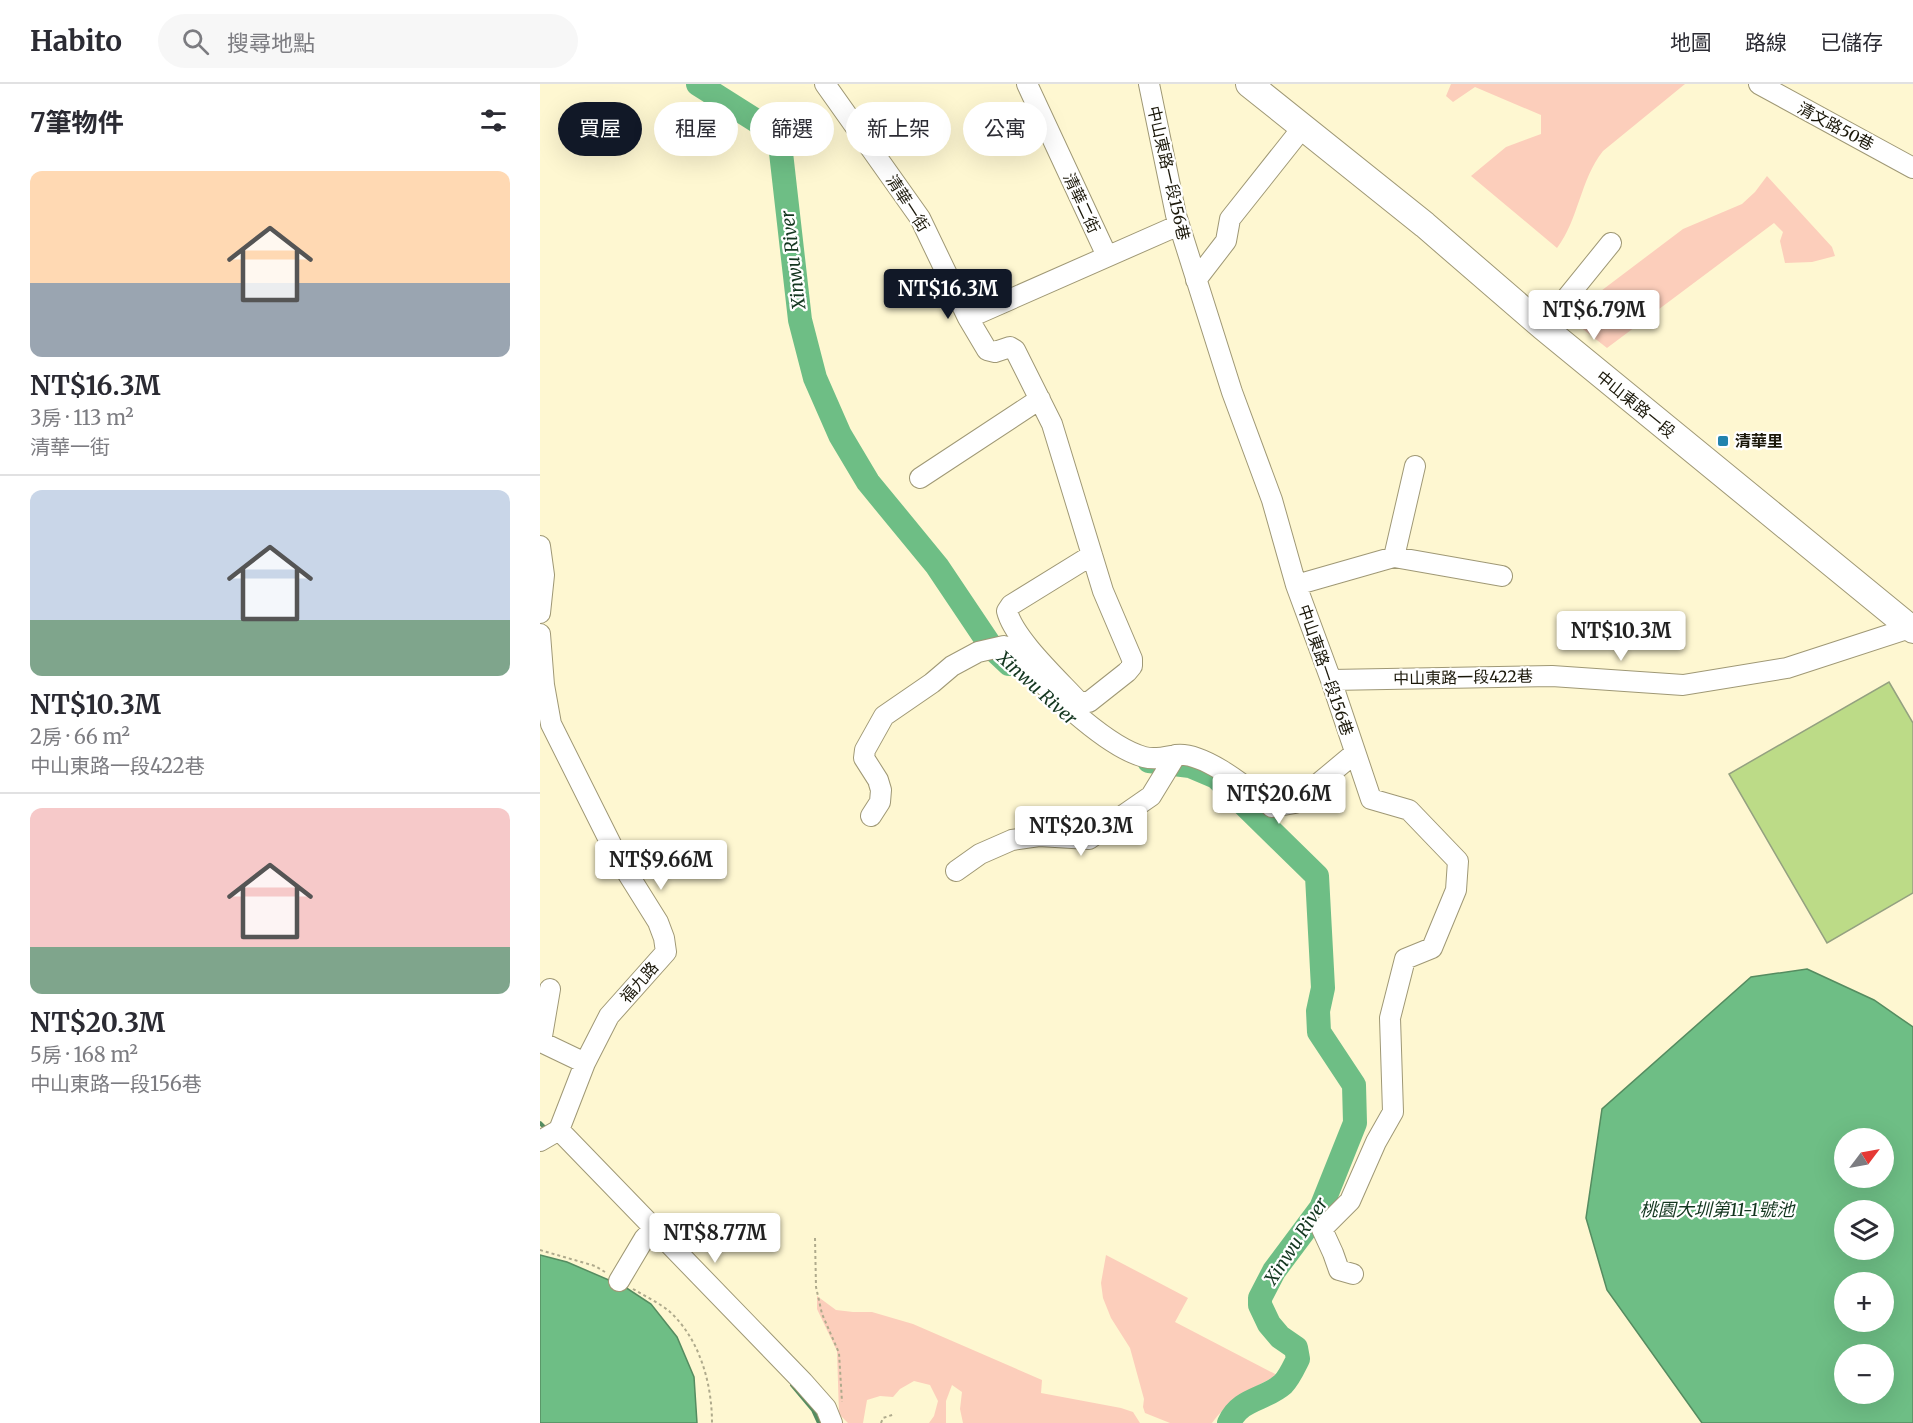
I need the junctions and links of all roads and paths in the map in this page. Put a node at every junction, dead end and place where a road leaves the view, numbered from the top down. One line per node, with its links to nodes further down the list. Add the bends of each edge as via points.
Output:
1 (825, 84): 12 (street, 清華一街, via 920,218)
2 (1027, 84): 10 (street, 清華二街)
3 (1149, 84): 8 (street, 中山東路一段156巷)
4 (1770, 87): 7 (street, 清文路50巷)
5 (1261, 88): 6 (main road, 中山東路一段)
6 (1303, 128): 11 (street, via 1230,219 1226,241); 13 (main road, 中山東路一段, via 1425,225)
7 (1913, 168)
8 (1179, 225): 10 (street); 11 (street, 中山東路一段156巷)
9 (1611, 243): 13 (street)
10 (1107, 256): 12 (street)
11 (1196, 280): 21 (street, 中山東路一段156巷, via 1272,500)
12 (968, 318): 14 (street, 清華一街, via 987,350 1015,350)
13 (1543, 327): 23 (main road, 中山東路一段)
14 (1040, 399): 16 (street); 18 (street, via 1052,424)
15 (1415, 466): 19 (street)
16 (920, 478)
17 (540, 546): 22 (street, via 544,575)
18 (1092, 555): 18 (street, via 1132,666 1084,703 1022,639 1007,611)
19 (1394, 557): 20 (street); 21 (street)
20 (1502, 576)
21 (1296, 585): 25 (street, 中山東路一段156巷)
22 (540, 613)
23 (1912, 629): 25 (street, 中山東路一段422巷, via 1787,668 1683,685 1552,676)
24 (540, 634): 31 (street, 福九路, via 551,724 618,858 658,922 666,952 609,1016)
25 (1331, 680): 26 (street, 中山東路一段156巷)
26 (1355, 753): 27 (street, via 1295,803 1272,807 1223,771 1185,753); 36 (street, 中山東路一段156巷, via 1371,800 1409,810 1458,861 1456,890 1432,948 1405,959 1390,1018 1393,1112 1350,1201 1322,1229 1339,1270)
27 (1169, 766): 28 (street, via 1159,758 1146,758 1110,740 1067,706 1004,646 978,652 952,666 884,716 865,750 864,758 881,790); 29 (street, via 1151,796 1089,839 1039,836 1012,840 980,854)
28 (870, 816)
29 (956, 871)
30 (550, 989): 31 (street, via 541,1042)
31 (585, 1063): 32 (street, 福九路)
32 (545, 1137): 33 (street)
33 (654, 1228): 37 (street); 39 (street)
34 (815, 1238): 39 (path, via 816,1287 822,1314 839,1353)
35 (540, 1251): 37 (path, via 595,1266)
36 (1353, 1274)
37 (619, 1281): 40 (path, via 669,1311 691,1338 706,1373)
38 (895, 1414): 41 (path)
39 (837, 1417)
40 (712, 1423)
41 (881, 1423)

